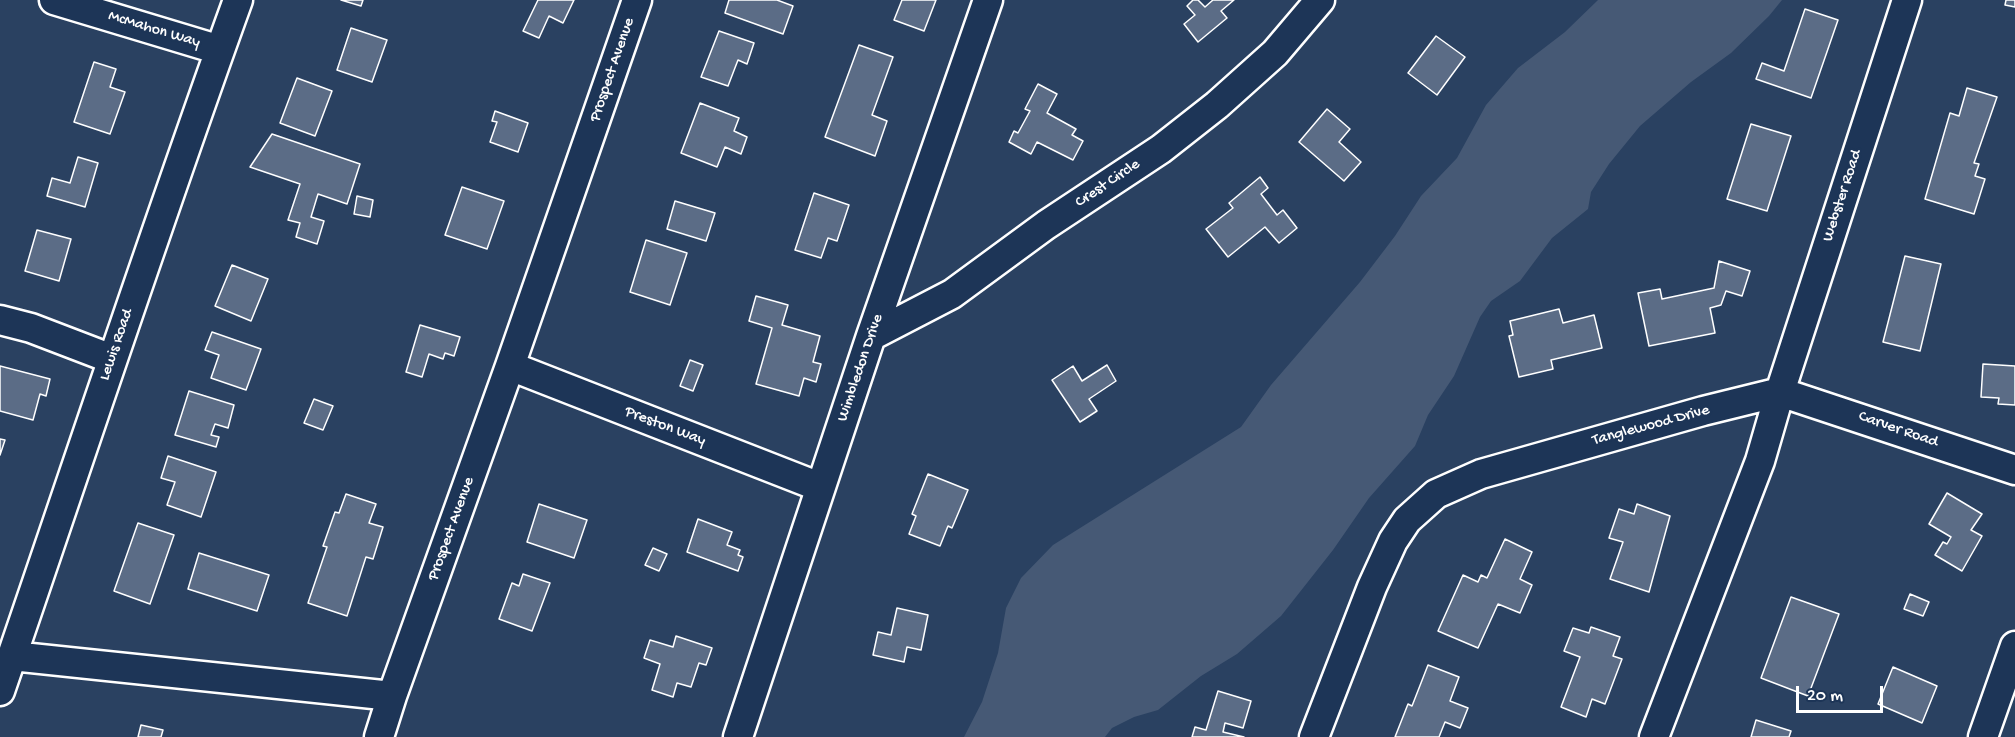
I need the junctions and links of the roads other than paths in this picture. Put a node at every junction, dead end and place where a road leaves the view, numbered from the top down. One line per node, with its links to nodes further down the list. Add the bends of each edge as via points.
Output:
1 (54, 0): 7 (street, McMahon Way)
2 (238, 0): 7 (street, Lewis Road)
3 (637, 0): 11 (street, Prospect Avenue)
4 (988, 0): 9 (street, Wimbledon Drive)
5 (1320, 0): 9 (street, Crest Circle, via 1275,53 1161,149 1046,225 952,294)
6 (1907, 0): 12 (street, Webster Road)
7 (220, 50): 10 (street, Lewis Road)
8 (0, 320): 10 (street)
9 (871, 336): 14 (street, Wimbledon Drive)
10 (112, 359): 16 (street, Lewis Road)
11 (510, 366): 14 (street, Preston Way); 18 (street, Prospect Avenue)
12 (1780, 392): 13 (street, Carver Road); 21 (street, Tanglewood Drive, via 1481,474 1436,494 1407,520 1393,541); 22 (street, via 1760,460)
13 (2015, 470)
14 (820, 488): 20 (street, Wimbledon Drive)
15 (2015, 646): 23 (street)
16 (12, 656): 17 (street, Lewis Road); 18 (street)
17 (0, 691)
18 (392, 696): 19 (street, Prospect Avenue)
19 (379, 737)
20 (738, 737)
21 (1314, 737)
22 (1654, 737)
23 (1983, 737)

